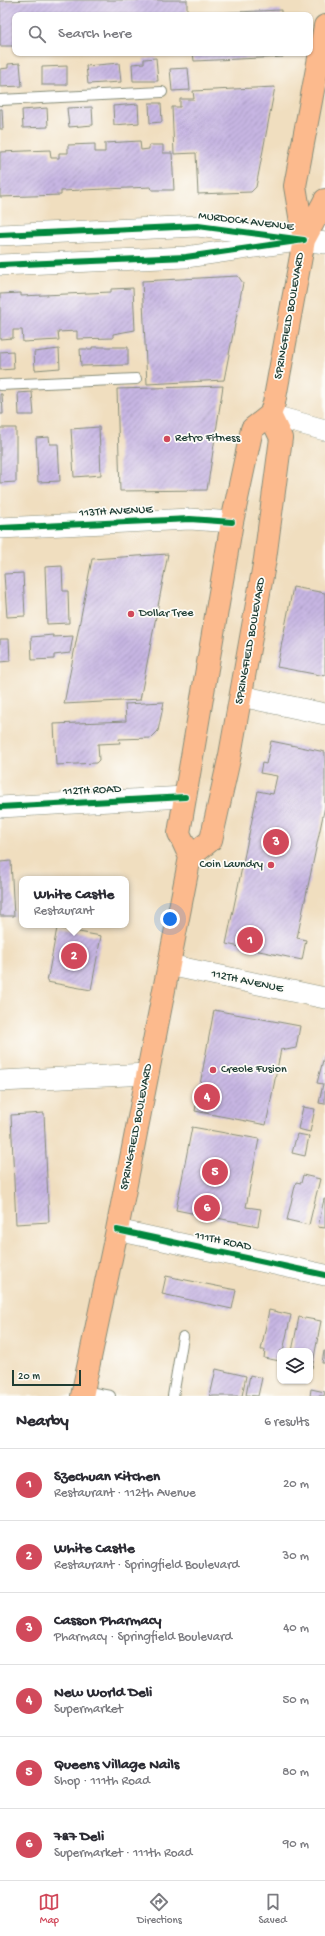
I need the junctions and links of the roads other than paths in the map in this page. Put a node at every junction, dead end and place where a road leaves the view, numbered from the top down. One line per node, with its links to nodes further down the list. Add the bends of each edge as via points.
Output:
1 (325, 26): 6 (main road, SPRINGFIELD BOULEVARD, via 295,186)
2 (162, 92): 3 (lane)
3 (0, 100)
4 (325, 200): 6 (main road, SPRINGFIELD BOULEVARD)
5 (0, 235): 6 (street, MURDOCK AVENUE, via 198,226)
6 (315, 242): 7 (street, MURDOCK AVENUE, via 186,257); 10 (main road, SPRINGFIELD BOULEVARD)
7 (0, 265)
8 (136, 379): 9 (lane)
9 (0, 385)
10 (270, 415): 11 (street); 12 (main road, via 252,429); 14 (main road, SPRINGFIELD BOULEVARD, via 281,438 265,559)
11 (325, 430)
12 (232, 522): 13 (street, 113TH AVENUE, via 190,519); 16 (main road)
13 (0, 528)
14 (241, 696): 15 (street); 18 (main road, SPRINGFIELD BOULEVARD, via 211,840)
15 (325, 714)
16 (185, 797): 17 (street, 112TH ROAD); 18 (main road, via 179,832)
17 (0, 807)
18 (190, 857): 19 (main road, SPRINGFIELD BOULEVARD)
19 (168, 965): 20 (street, 112TH AVENUE); 21 (main road, SPRINGFIELD BOULEVARD)
20 (325, 998)
21 (148, 1074): 22 (street); 23 (main road, SPRINGFIELD BOULEVARD)
22 (0, 1081)
23 (117, 1230): 24 (street, 111TH ROAD); 26 (main road, SPRINGFIELD BOULEVARD)
24 (325, 1275)
25 (183, 1337): 28 (lane)
26 (83, 1394): 27 (lane)
27 (110, 1396)
28 (173, 1396)

